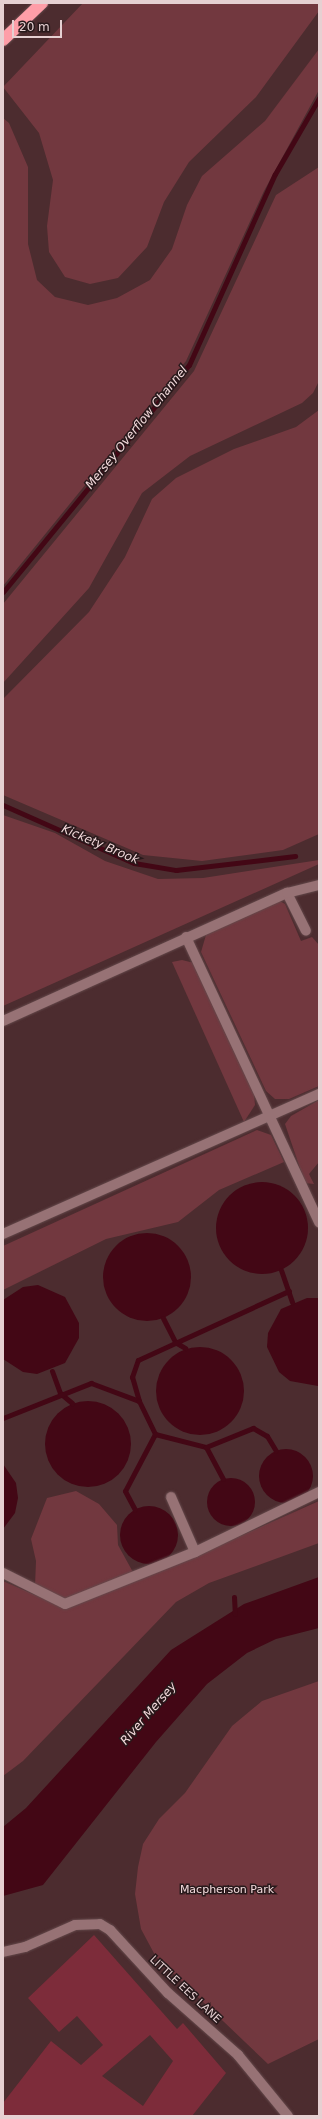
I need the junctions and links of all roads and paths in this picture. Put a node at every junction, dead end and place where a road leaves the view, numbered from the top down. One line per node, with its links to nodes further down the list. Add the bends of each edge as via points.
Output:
1 (42, 3): 2 (highway)
2 (3, 40)
3 (319, 885): 4 (street)
4 (287, 893): 5 (street); 6 (street)
5 (306, 931)
6 (186, 937): 7 (street); 9 (street)
7 (3, 1021)
8 (319, 1094): 9 (street)
9 (270, 1115): 10 (street); 11 (street)
10 (319, 1222)
11 (3, 1234)
12 (319, 1492): 14 (street)
13 (171, 1497): 14 (street)
14 (195, 1552): 15 (street, via 65,1604)
15 (3, 1573)
16 (3, 1952): 17 (street, LITTLE EES LANE, via 25,1947 74,1925 100,1924 110,1930 168,1993 238,2055)
17 (288, 2116)

